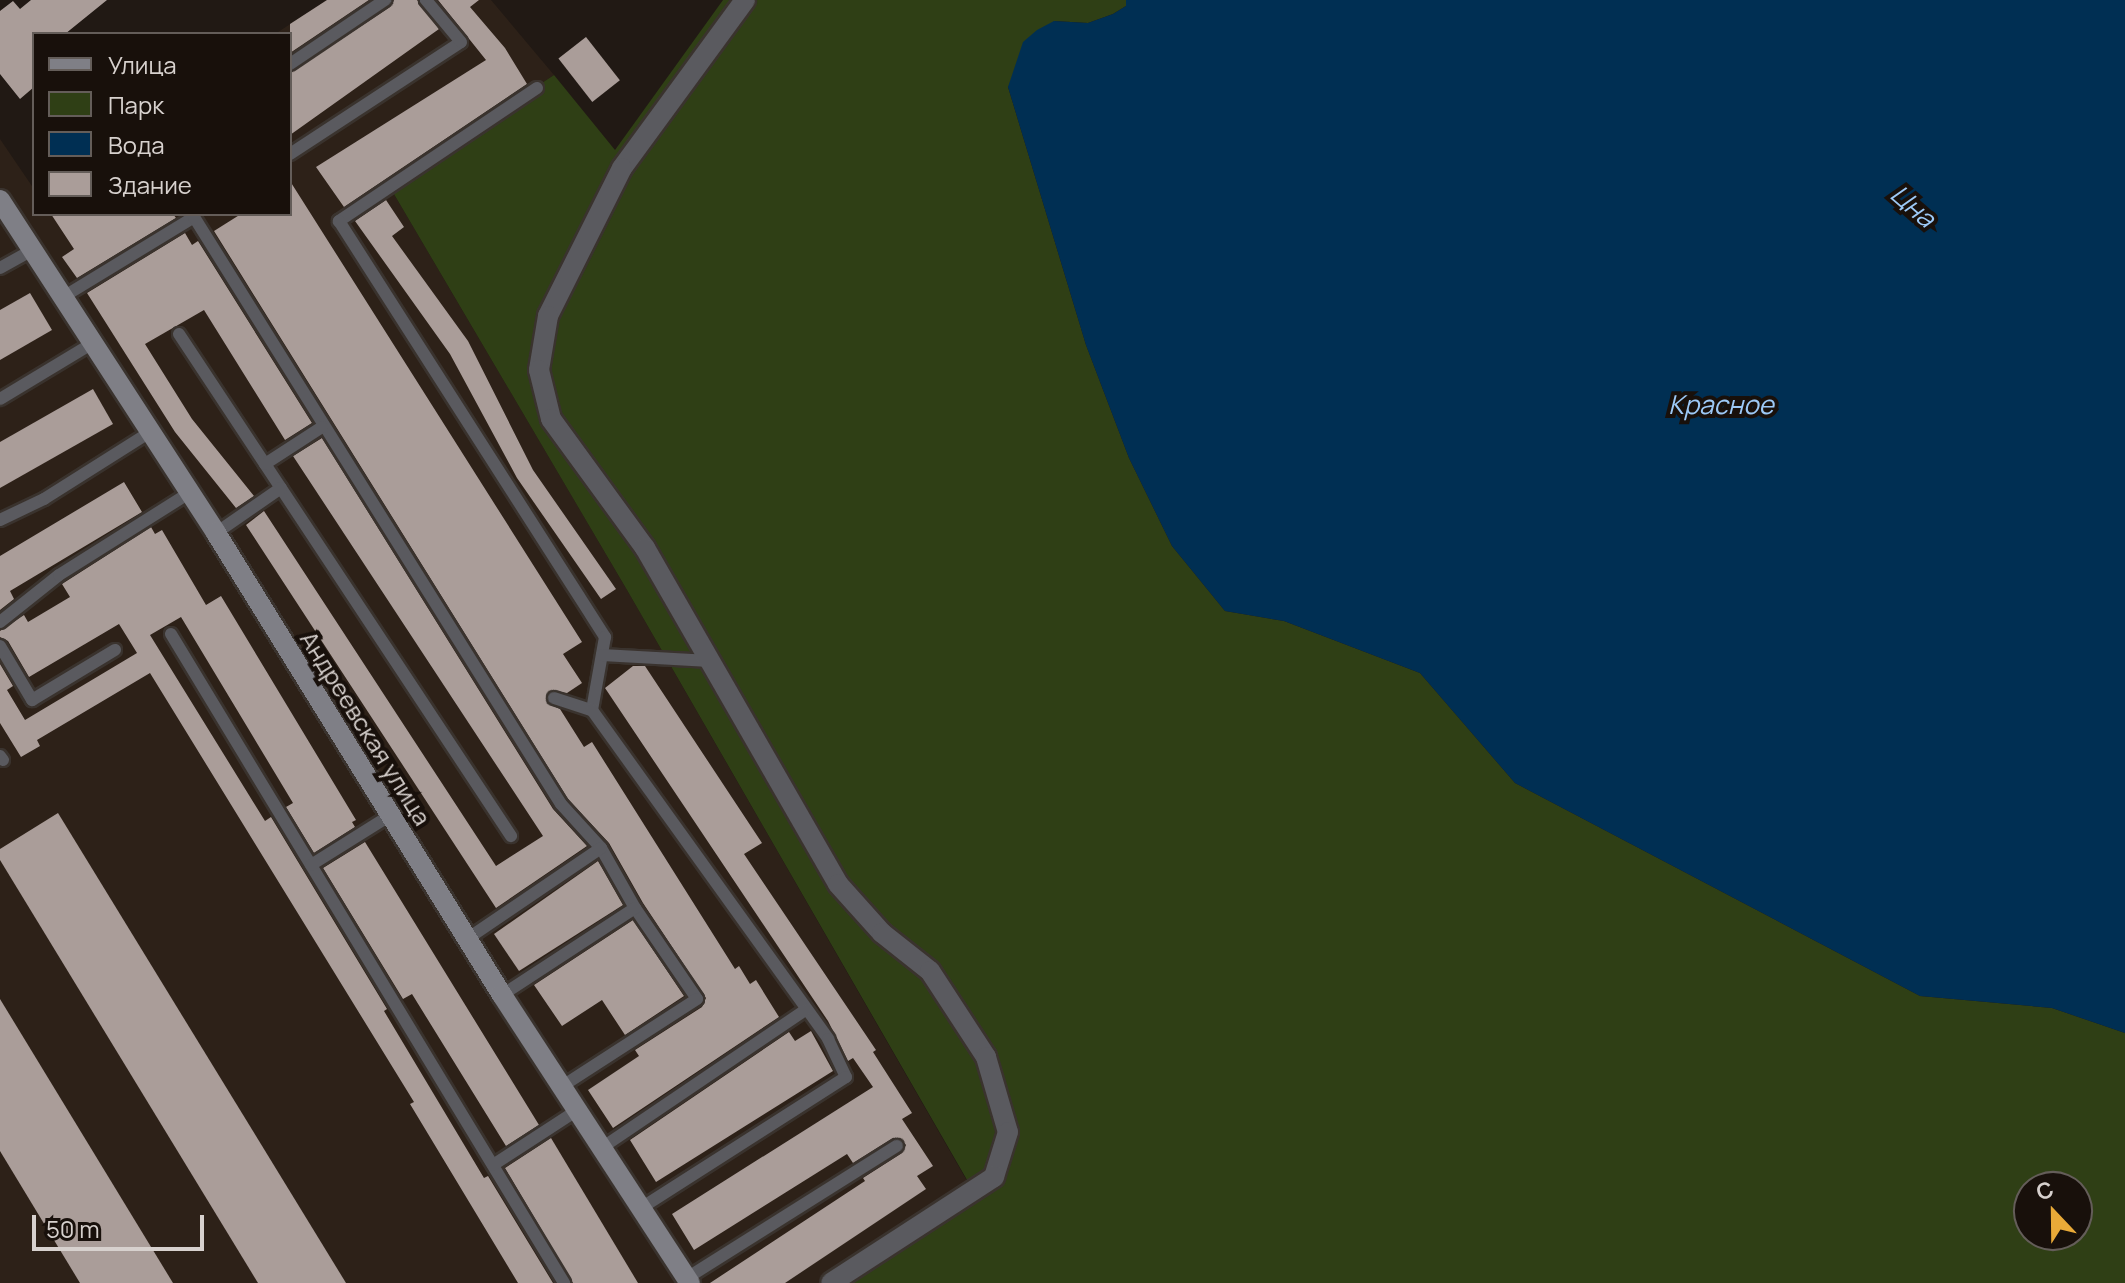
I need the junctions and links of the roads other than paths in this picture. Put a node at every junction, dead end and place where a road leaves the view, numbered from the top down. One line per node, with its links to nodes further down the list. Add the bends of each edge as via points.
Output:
1 (385, 0): 4 (lane)
2 (426, 0): 6 (lane, via 461,42)
3 (745, 0): 27 (street, via 622,168 548,316 539,370 551,419 645,548)
4 (292, 63)
5 (537, 88): 26 (lane, via 339,221 605,637)
6 (292, 153)
7 (0, 200): 9 (street, Андреевская улица)
8 (196, 216): 11 (lane); 15 (lane)
9 (32, 250): 10 (lane); 11 (street, Андреевская улица)
10 (0, 268)
11 (63, 297): 13 (street, Андреевская улица)
12 (179, 334): 17 (lane)
13 (93, 343): 14 (lane); 16 (street, Андреевская улица)
14 (0, 399)
15 (322, 427): 17 (lane); 32 (lane, via 561,804)
16 (150, 432): 19 (street, Андреевская улица); 20 (lane, via 44,499)
17 (265, 464): 18 (lane)
18 (281, 488): 21 (lane); 31 (lane)
19 (189, 493): 21 (street, Андреевская улица); 22 (lane, via 59,575)
20 (0, 520)
21 (216, 533): 30 (street, Андреевская улица)
22 (0, 622)
23 (171, 634): 33 (lane)
24 (0, 646): 25 (lane, via 32,700)
25 (115, 650)
26 (602, 655): 27 (lane); 29 (lane)
27 (710, 661): 46 (street, via 838,884 882,933 930,971 986,1057 1008,1132 994,1177)
28 (554, 698): 29 (lane)
29 (592, 710): 37 (lane)
30 (389, 816): 33 (lane); 35 (street, Андреевская улица)
31 (511, 836)
32 (601, 848): 34 (lane); 35 (lane)
33 (311, 865): 42 (lane)
34 (635, 908): 36 (lane); 38 (lane, via 697,999)
35 (467, 939): 36 (street, Андреевская улица)
36 (502, 995): 38 (street, Андреевская улица)
37 (805, 1010): 41 (lane); 43 (lane, via 828,1039 846,1077)
38 (561, 1087): 39 (street, Андреевская улица)
39 (576, 1111): 41 (street, Андреевская улица); 42 (lane)
40 (897, 1146): 44 (lane)
41 (600, 1149): 43 (street, Андреевская улица)
42 (493, 1165): 45 (lane)
43 (641, 1208): 44 (street, Андреевская улица)
44 (688, 1281)
45 (564, 1283)
46 (831, 1283)

